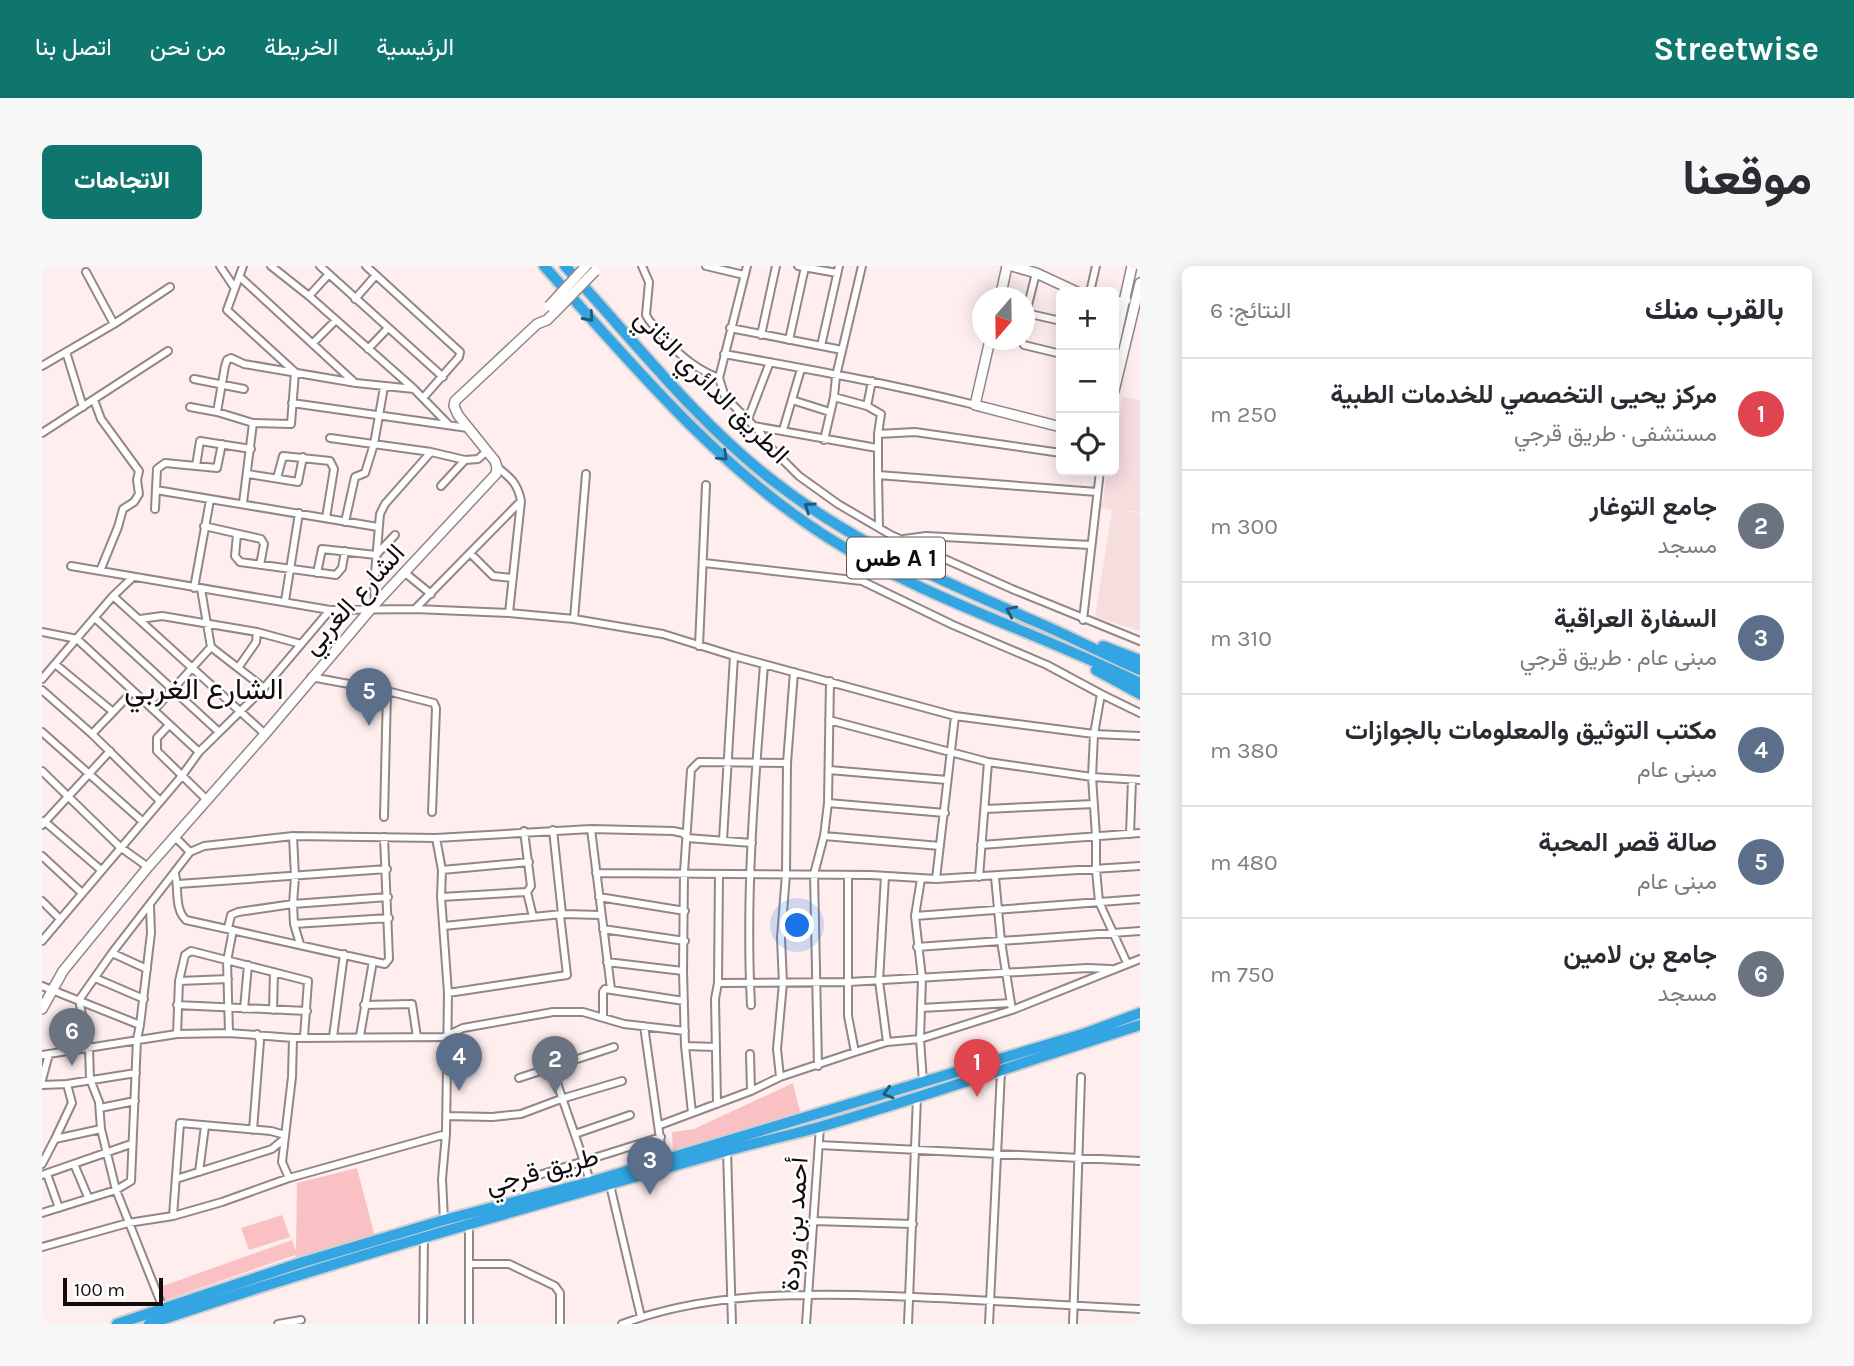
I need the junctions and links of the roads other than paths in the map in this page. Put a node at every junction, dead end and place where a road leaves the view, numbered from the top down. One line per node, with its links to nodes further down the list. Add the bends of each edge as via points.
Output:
1 (220, 266): 27 (street)
2 (243, 266): 24 (street)
3 (271, 266): 32 (street)
4 (320, 266): 21 (street)
5 (366, 266): 22 (street)
6 (544, 266): 157 (highway, الطريق الدائري الثاني / طس A 1, one-way to 157, via 674,409 764,493 886,570)
7 (565, 266): 152 (highway, الطريق الدائري الثاني / طس A 1, one-way to 7, via 883,552 775,483 710,424)
8 (642, 266): 62 (street, via 649,282 649,320 674,349)
9 (706, 266): 23 (street)
10 (747, 266): 23 (street)
11 (776, 266): 43 (street)
12 (862, 266): 49 (street)
13 (1009, 266): 20 (street); 28 (street)
14 (1096, 266): 31 (street)
15 (1132, 266): 34 (street)
16 (802, 267): 18 (street); 44 (street)
17 (593, 268): 87 (street, bridge, via 552,309 547,320 537,324 455,401 455,410)
18 (838, 270): 46 (street)
19 (86, 272): 40 (street)
20 (1036, 273): 29 (street); 30 (street)
21 (329, 274): 32 (street); 33 (street)
22 (376, 275): 33 (street); 61 (street, via 460,352)
23 (744, 275): 42 (street)
24 (240, 276): 27 (street); 45 (street)
25 (1140, 283): 58 (street)
26 (170, 287): 40 (street)
27 (234, 287): 59 (street, via 227,310)
28 (1003, 287)
29 (1032, 287)
30 (1066, 287)
31 (1091, 287)
32 (309, 296): 38 (street)
33 (355, 299): 41 (street)
34 (1126, 300): 35 (street); 39 (street)
35 (1119, 302)
36 (1035, 315): 37 (street)
37 (1056, 320)
38 (335, 321): 45 (street); 48 (street)
39 (1119, 321)
40 (114, 324): 52 (street)
41 (388, 328): 48 (street); 61 (street)
42 (730, 328): 43 (street); 54 (street)
43 (761, 335): 44 (street)
44 (789, 341): 46 (street)
45 (313, 343): 65 (street)
46 (821, 346): 49 (street)
47 (1035, 348): 53 (street)
48 (368, 349): 69 (street)
49 (842, 350): 60 (street)
50 (988, 350): 75 (street)
51 (167, 351): 72 (street)
52 (66, 352): 56 (street); 78 (street)
53 (1056, 353)
54 (724, 355): 55 (street); 62 (street)
55 (770, 362): 57 (street); 82 (street)
56 (42, 366)
57 (801, 369): 60 (street); 73 (street)
58 (1119, 370)
59 (295, 372): 65 (street); 66 (street, via 229,358); 74 (street)
60 (836, 376): 64 (street); 70 (street)
61 (443, 377): 71 (street)
62 (719, 378): 82 (street, via 725,397)
63 (194, 379): 66 (street)
64 (872, 380): 75 (street); 77 (street)
65 (356, 383): 67 (street)
66 (221, 385): 68 (street); 79 (street)
67 (384, 387): 69 (street); 81 (street)
68 (244, 389)
69 (414, 390): 71 (street)
70 (834, 397): 77 (street); 80 (street)
71 (423, 398): 85 (street)
72 (94, 400): 78 (street); 134 (street, via 101,419 139,471 139,494 122,509)
73 (792, 400): 80 (street); 88 (street)
74 (292, 403): 81 (street); 83 (street, via 291,424)
75 (975, 405): 84 (street)
76 (190, 407): 79 (street)
77 (867, 407): 90 (street, via 881,414)
78 (83, 408): 89 (street)
79 (217, 412): 83 (street)
80 (830, 412): 92 (street)
81 (378, 415): 85 (street); 94 (street)
82 (748, 419): 86 (street)
83 (253, 423): 96 (street)
84 (1056, 423)
85 (449, 425): 87 (street)
86 (754, 426): 88 (street); 122 (street, via 799,476)
87 (468, 428): 97 (street)
88 (783, 430): 92 (street)
89 (42, 433)
90 (878, 434): 95 (street); 99 (street, via 915,432)
91 (330, 438): 94 (street)
92 (824, 440): 95 (street)
93 (222, 444): 96 (street); 102 (street, via 218,467); 102 (street, via 200,442)
94 (374, 444): 98 (street); 119 (street, via 365,473 355,477)
95 (877, 448): 106 (street)
96 (251, 449): 104 (street)
97 (486, 451): 101 (street, via 478,459); 103 (street)
98 (431, 452): 101 (street); 121 (street, via 386,504)
99 (1056, 452)
100 (303, 457): 108 (street, via 282,456); 108 (street, via 299,482); 118 (street, via 333,466)
101 (465, 460): 110 (street)
102 (196, 467): 111 (street, via 162,464 157,469)
103 (497, 467): 114 (street, via 518,486); 135 (street, الشارع الغربي, via 492,478)
104 (248, 474): 108 (street); 115 (street)
105 (586, 474): 149 (street)
106 (878, 475): 112 (street); 122 (street)
107 (1099, 476): 112 (street)
108 (277, 478)
109 (706, 485): 130 (street)
110 (441, 486)
111 (156, 490): 113 (street); 116 (street)
112 (1097, 492): 126 (street)
113 (209, 500): 115 (street); 120 (street)
114 (521, 501): 128 (street); 138 (street)
115 (243, 503): 117 (street)
116 (155, 509)
117 (299, 513): 118 (street); 133 (street)
118 (326, 518): 119 (street)
119 (345, 522): 121 (street)
120 (204, 526): 123 (street); 139 (street)
121 (378, 527): 129 (street)
122 (878, 527): 125 (street)
123 (237, 534): 131 (street, via 236,561); 131 (street, via 264,541)
124 (396, 535): 129 (street)
125 (901, 539): 126 (street, via 926,536); 150 (street)
126 (1090, 545): 150 (street)
127 (345, 551): 129 (street); 136 (street, via 338,575); 136 (street, via 322,549)
128 (470, 553): 138 (street, via 493,576); 140 (street)
129 (376, 555): 143 (street)
130 (704, 563): 159 (street); 178 (street, via 862,582)
131 (260, 565): 133 (street)
132 (71, 566): 134 (street)
133 (290, 569): 136 (street); 142 (street)
134 (100, 571): 137 (street)
135 (404, 572): 140 (street); 143 (street, الشارع الغربي)
136 (317, 573)
137 (133, 577): 139 (street); 141 (street)
138 (512, 578): 146 (street)
139 (197, 589): 142 (street); 151 (street)
140 (431, 594): 144 (street)
141 (113, 596): 147 (street); 148 (street)
142 (285, 601): 145 (street)
143 (373, 607): 144 (street); 145 (street); 169 (street, الشارع الغربي)
144 (415, 609): 146 (street)
145 (330, 610): 158 (street)
146 (509, 612): 149 (street)
147 (95, 618): 155 (street); 174 (street)
148 (140, 619): 151 (street, via 162,616); 165 (street)
149 (574, 619): 159 (street, via 663,634)
150 (1083, 620): 156 (street)
151 (206, 624): 154 (street); 160 (street)
152 (1049, 628): 162 (highway); 167 (highway, الطريق الدائري الثاني / طس A 1)
153 (42, 632): 155 (street)
154 (257, 632): 158 (street); 166 (street, via 256,642)
155 (76, 639): 163 (street); 176 (street)
156 (1140, 641)
157 (1044, 642): 172 (highway, طس A 1); 179 (highway)
158 (301, 644): 173 (street)
159 (699, 646): 161 (street)
160 (211, 647): 165 (street); 166 (street)
161 (734, 656): 164 (street); 196 (street)
162 (1140, 660)
163 (55, 664): 170 (street); 181 (street)
164 (764, 665): 168 (street); 198 (street)
165 (192, 668): 174 (street); 182 (street)
166 (238, 668): 173 (street)
167 (1140, 670)
168 (794, 672): 171 (street); 199 (street)
169 (312, 677): 177 (street); 190 (street, الشارع الغربي)
170 (42, 679)
171 (830, 681): 184 (street); 185 (street)
172 (1140, 682)
173 (264, 688): 182 (street)
174 (173, 689): 180 (street); 188 (street)
175 (42, 690): 189 (street)
176 (133, 691): 180 (street); 181 (street)
177 (387, 691): 214 (street, via 427,699 435,705); 216 (street)
178 (1101, 694): 183 (street); 191 (street)
179 (1140, 694)
180 (154, 710): 186 (street)
181 (112, 711): 189 (street)
182 (240, 711): 188 (street); 190 (street)
183 (1140, 713)
184 (955, 716): 191 (street); 195 (street)
185 (828, 720): 195 (street); 200 (street)
186 (169, 725): 194 (street); 203 (street, via 155,747)
187 (42, 732): 202 (street)
188 (219, 732): 194 (street)
189 (92, 734): 193 (street)
190 (265, 734): 209 (street, الشارع الغربي)
191 (1094, 734): 192 (street); 204 (street)
192 (1140, 736)
193 (110, 751): 202 (street); 210 (street)
194 (199, 752): 203 (street)
195 (950, 753): 197 (street); 205 (street)
196 (726, 762): 198 (street); 230 (street, via 699,762 691,770); 231 (street)
197 (988, 762): 204 (street); 213 (street)
198 (756, 764): 199 (street); 232 (street)
199 (787, 764): 250 (street)
200 (829, 769): 205 (street); 211 (street)
201 (42, 771): 208 (street)
202 (90, 775): 208 (street); 217 (street)
203 (181, 777): 209 (street); 210 (street)
204 (1092, 778): 206 (street); 212 (street)
205 (947, 780): 215 (street)
206 (1132, 780): 207 (street); 223 (street)
207 (1140, 780)
208 (68, 795): 218 (street); 235 (street)
209 (206, 799): 227 (street, الشارع الغربي)
210 (160, 801): 217 (street)
211 (828, 803): 215 (street); 225 (street)
212 (1094, 804): 213 (street); 226 (street)
213 (985, 808): 233 (street)
214 (432, 812)
215 (944, 813): 234 (street)
216 (384, 817)
217 (142, 821): 235 (street)
218 (43, 822): 242 (street)
219 (591, 829): 220 (street); 230 (street, via 673,831); 245 (street)
220 (554, 830): 221 (street); 272 (street)
221 (524, 831): 229 (street); 238 (street)
222 (1140, 833): 223 (street)
223 (1130, 834): 226 (street)
224 (293, 836): 228 (street); 236 (street, via 204,846); 254 (street)
225 (824, 836): 234 (street); 251 (street)
226 (1097, 836): 233 (street); 244 (street)
227 (174, 837): 236 (street); 240 (street, الشارع الغربي)
228 (384, 837): 229 (street); 241 (street)
229 (436, 838): 243 (street)
230 (687, 838): 231 (street); 246 (street)
231 (723, 840): 232 (street)
232 (752, 843): 249 (street)
233 (981, 845): 255 (street)
234 (940, 846): 258 (street)
235 (120, 847): 240 (street); 242 (street)
236 (190, 852): 247 (street)
237 (42, 856): 261 (street)
238 (529, 862): 243 (street); 260 (street, via 531,886)
239 (1140, 866): 244 (street)
240 (148, 867): 312 (street, الشارع الغربي)
241 (387, 869): 254 (street); 264 (street)
242 (101, 870): 261 (street)
243 (442, 870): 262 (street)
244 (1096, 870): 256 (street); 267 (street)
245 (596, 873): 246 (street); 263 (street)
246 (684, 873): 248 (street); 270 (street)
247 (174, 874): 259 (street); 268 (street)
248 (719, 874): 249 (street); 308 (street)
249 (752, 874): 250 (street); 309 (street)
250 (786, 874): 251 (street); 310 (street)
251 (814, 874): 252 (street); 311 (street)
252 (848, 875): 253 (street); 307 (street)
253 (885, 876): 257 (street); 306 (street)
254 (295, 877): 259 (street); 269 (street)
255 (979, 877): 256 (street); 258 (street)
256 (995, 877): 271 (street)
257 (921, 879): 258 (street); 274 (street)
258 (936, 879)
259 (178, 884): 280 (street, via 183,918)
260 (527, 892): 262 (street); 275 (street)
261 (82, 893): 277 (street)
262 (441, 897): 279 (street)
263 (599, 897): 270 (street); 273 (street)
264 (388, 898): 269 (street); 276 (street)
265 (1140, 899): 267 (street)
266 (42, 901): 277 (street)
267 (1099, 902): 271 (street); 283 (street)
268 (149, 903): 289 (street); 297 (street)
269 (293, 904): 278 (street); 280 (street, via 234,914)
270 (685, 911): 285 (street)
271 (999, 911): 274 (street); 286 (street)
272 (561, 915): 273 (street); 275 (street); 314 (street, via 567,975)
273 (601, 915): 281 (street)
274 (915, 916): 288 (street)
275 (533, 917): 279 (street)
276 (389, 918): 278 (street); 293 (street, via 389,959 384,964)
277 (60, 919): 284 (street)
278 (294, 924): 287 (street)
279 (444, 926): 314 (street)
280 (230, 929): 287 (street); 292 (street)
281 (603, 929): 285 (street); 294 (street)
282 (1140, 931): 283 (street)
283 (1112, 933): 286 (street); 295 (street)
284 (42, 940)
285 (685, 941): 299 (street)
286 (1001, 941): 288 (street); 301 (street)
287 (300, 944): 290 (street)
288 (917, 947): 303 (street)
289 (112, 953): 297 (street); 302 (street)
290 (344, 954): 293 (street); 340 (street)
291 (1140, 958): 295 (street)
292 (227, 961): 296 (street); 304 (street); 305 (street, via 189,951)
293 (373, 961): 319 (street)
294 (607, 962): 299 (street); 313 (street)
295 (1127, 964): 298 (street)
296 (248, 965): 300 (street); 325 (street)
297 (147, 969): 315 (street)
298 (1116, 970): 301 (street); 322 (street)
299 (684, 971): 317 (street)
300 (274, 972): 326 (street); 327 (street, via 308,981)
301 (1005, 973): 303 (street); 322 (street)
302 (95, 978): 315 (street); 316 (street)
303 (922, 978): 306 (street); 323 (street)
304 (228, 979): 305 (street); 321 (street)
305 (179, 981): 318 (street)
306 (879, 981): 307 (street); 345 (street)
307 (849, 982): 311 (street); 350 (street)
308 (718, 983): 309 (street); 348 (street)
309 (750, 983): 310 (street); 320 (street)
310 (783, 983): 311 (street); 357 (street, via 777,1049)
311 (816, 984): 354 (street)
312 (47, 987): 316 (street); 324 (street, الشارع الغربي)
313 (611, 989): 317 (street); 329 (street, via 603,991)
314 (448, 993): 337 (street)
315 (144, 999): 330 (street)
316 (79, 1000): 330 (street); 349 (street)
317 (684, 1000): 333 (street)
318 (177, 1005): 321 (street); 335 (street)
319 (364, 1005): 338 (street); 341 (street, via 412,1004)
320 (751, 1005)
321 (228, 1006): 325 (street); 334 (street)
322 (1011, 1006): 323 (street); 344 (street)
323 (921, 1008): 344 (street)
324 (42, 1009)
325 (244, 1009): 326 (street)
326 (273, 1010): 327 (street)
327 (307, 1011): 339 (street)
328 (1140, 1013): 363 (highway, طريق قرجي)
329 (603, 1016): 332 (street, via 616,1023); 337 (street, via 553,1013 463,1028)
330 (140, 1025): 343 (street)
331 (1140, 1025): 355 (highway, طريق قرجي)
332 (644, 1026): 333 (street); 374 (street)
333 (685, 1031): 347 (street)
334 (229, 1033): 335 (street); 336 (street)
335 (177, 1034): 343 (street)
336 (257, 1034): 342 (street); 378 (street)
337 (448, 1035): 341 (street); 373 (street)
338 (360, 1036): 340 (street); 341 (street)
339 (304, 1037): 340 (street); 342 (street)
340 (333, 1037)
341 (417, 1037)
342 (293, 1038): 381 (street)
343 (137, 1039): 349 (street); 356 (street)
344 (920, 1039): 345 (street); 363 (street)
345 (887, 1042): 350 (street)
346 (614, 1046): 353 (street)
347 (685, 1046): 348 (street); 371 (street)
348 (716, 1047): 369 (street)
349 (89, 1048): 351 (street); 360 (street)
350 (855, 1052): 354 (street)
351 (45, 1054): 362 (street)
352 (750, 1054): 365 (street)
353 (552, 1066): 359 (street); 367 (street)
354 (818, 1066): 357 (street)
355 (1001, 1070): 366 (highway, طريق قرجي); 389 (street)
356 (136, 1073): 360 (street); 368 (street)
357 (780, 1077): 365 (street)
358 (1081, 1077): 390 (street)
359 (519, 1078)
360 (90, 1079): 364 (street); 370 (street)
361 (622, 1081): 367 (street)
362 (42, 1083): 364 (street)
363 (923, 1083): 391 (highway, طريق قرجي, one-way to 391)
364 (67, 1084): 383 (street, via 72,1103)
365 (751, 1091): 369 (street)
366 (917, 1097): 376 (highway, طريق قرجي); 387 (street)
367 (561, 1099): 373 (street, via 521,1114); 380 (street)
368 (135, 1101): 370 (street); 384 (street)
369 (717, 1104): 371 (street)
370 (100, 1108): 377 (street)
371 (692, 1112): 374 (street)
372 (630, 1115): 380 (street)
373 (447, 1116): 379 (street)
374 (660, 1125): 382 (street)
375 (205, 1126): 378 (street); 396 (street); 400 (street, via 178,1125)
376 (820, 1126): 385 (street, أحمد بن وردة); 386 (highway, طريق قرجي)
377 (101, 1129): 383 (street); 388 (street)
378 (253, 1130): 381 (street)
379 (446, 1134): 399 (street); 408 (street)
380 (575, 1134): 392 (street)
381 (284, 1137): 396 (street, via 272,1149); 399 (street, via 282,1162)
382 (661, 1137): 391 (street); 392 (street)
383 (55, 1139): 394 (street)
384 (131, 1144): 388 (street); 403 (street, via 131,1181)
385 (819, 1145): 387 (street); 409 (street, أحمد بن وردة)
386 (727, 1150): 402 (highway, طريق قرجي); 418 (street)
387 (913, 1150): 389 (street); 412 (street)
388 (107, 1154): 395 (street); 403 (street)
389 (997, 1154): 390 (street); 419 (street)
390 (1078, 1158): 393 (street); 420 (street)
391 (663, 1160): 401 (highway, طريق قرجي)
392 (584, 1161): 398 (street); 401 (street)
393 (1140, 1161)
394 (42, 1164)
395 (74, 1164): 397 (street); 404 (street)
396 (199, 1172): 400 (street)
397 (45, 1174): 405 (street)
398 (536, 1176)
399 (289, 1178): 407 (street)
400 (176, 1180): 407 (street)
401 (590, 1182): 408 (highway, طريق قرجي)
402 (610, 1185): 411 (highway, طريق قرجي); 423 (street)
403 (116, 1190): 404 (street); 410 (street)
404 (88, 1198): 405 (street)
405 (59, 1208): 406 (street)
406 (42, 1213)
407 (173, 1216): 410 (street)
408 (444, 1220): 421 (highway, طريق قرجي)
409 (813, 1221): 412 (street); 416 (street, أحمد بن وردة)
410 (128, 1223): 414 (street); 421 (street)
411 (469, 1224): 413 (highway, طريق قرجي); 415 (street)
412 (913, 1224): 417 (street)
413 (424, 1236): 426 (highway, طريق قرجي); 428 (street)
414 (42, 1247)
415 (470, 1264): 429 (street); 430 (street, via 509,1264 555,1286 560,1293)
416 (808, 1293): 417 (street); 418 (street); 433 (street, أحمد بن وردة)
417 (909, 1297): 419 (street); 434 (street)
418 (732, 1299): 423 (street); 432 (street)
419 (990, 1300): 420 (street); 435 (street)
420 (1074, 1306): 422 (street); 436 (street)
421 (163, 1308): 425 (highway, طريق قرجي)
422 (1140, 1309)
423 (641, 1317): 431 (street)
424 (301, 1320): 427 (street)
425 (117, 1324)
426 (149, 1324)
427 (278, 1324)
428 (423, 1324)
429 (469, 1324)
430 (560, 1324)
431 (622, 1324)
432 (732, 1324)
433 (806, 1324)
434 (908, 1324)
435 (989, 1324)
436 (1073, 1324)

